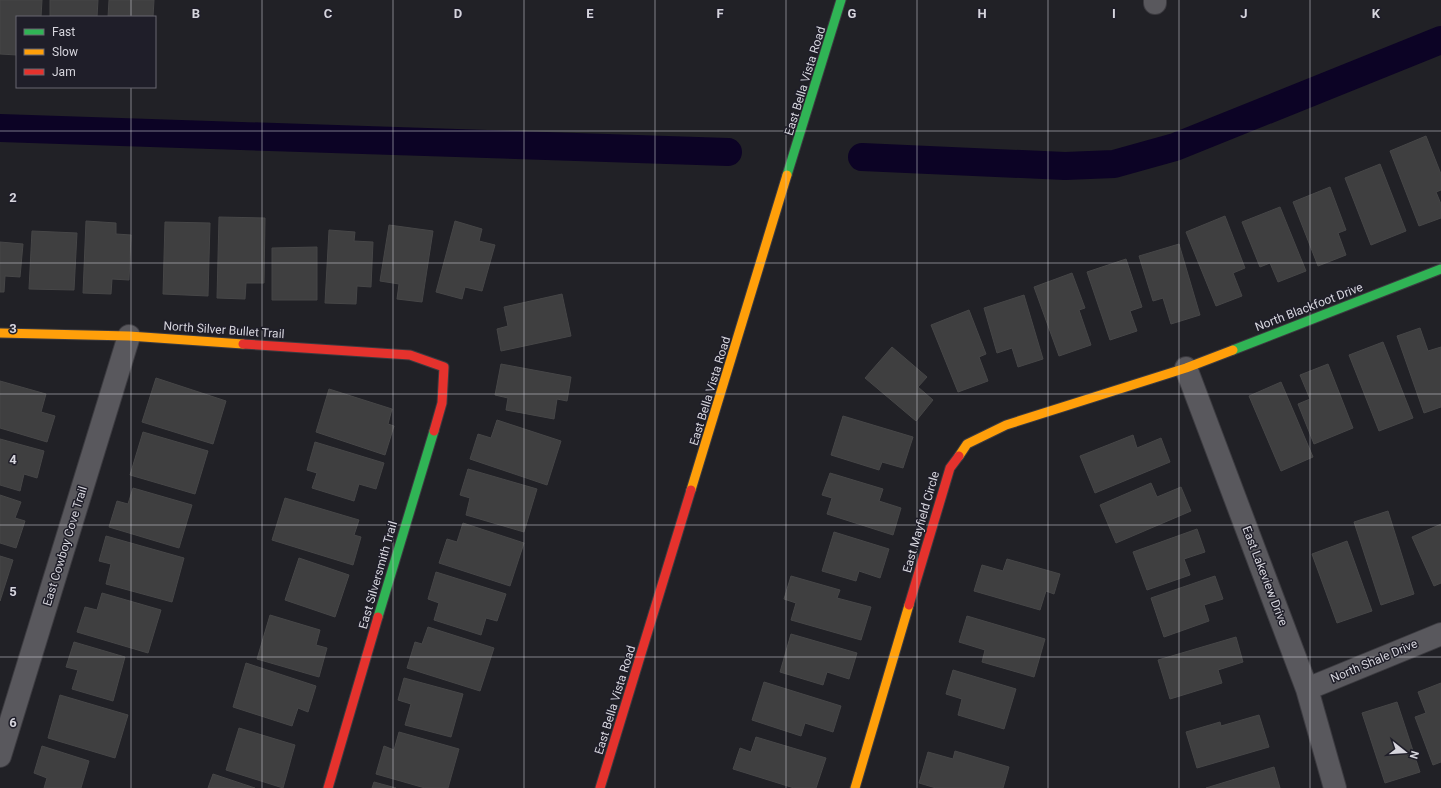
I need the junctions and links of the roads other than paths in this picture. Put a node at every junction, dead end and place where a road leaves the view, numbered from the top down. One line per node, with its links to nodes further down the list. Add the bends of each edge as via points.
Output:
1 (842, 0): 11 (street, East Bella Vista Road)
2 (1441, 269): 6 (street, North Blackfoot Drive)
3 (0, 333): 4 (street, North Silver Bullet Trail)
4 (129, 336): 5 (street, North Silver Bullet Trail, via 410,355); 9 (street, East Cowboy Cove Trail)
5 (444, 367): 10 (street, East Silversmith Trail, via 442,402)
6 (1186, 368): 8 (street, East Lakeview Drive); 12 (street, East Mayfield Circle, via 1006,425 967,444 950,468)
7 (1441, 634): 8 (street, North Shale Drive)
8 (1307, 689): 13 (street, East Lakeview Drive)
9 (0, 756)
10 (328, 788)
11 (600, 788)
12 (855, 788)
13 (1335, 788)

